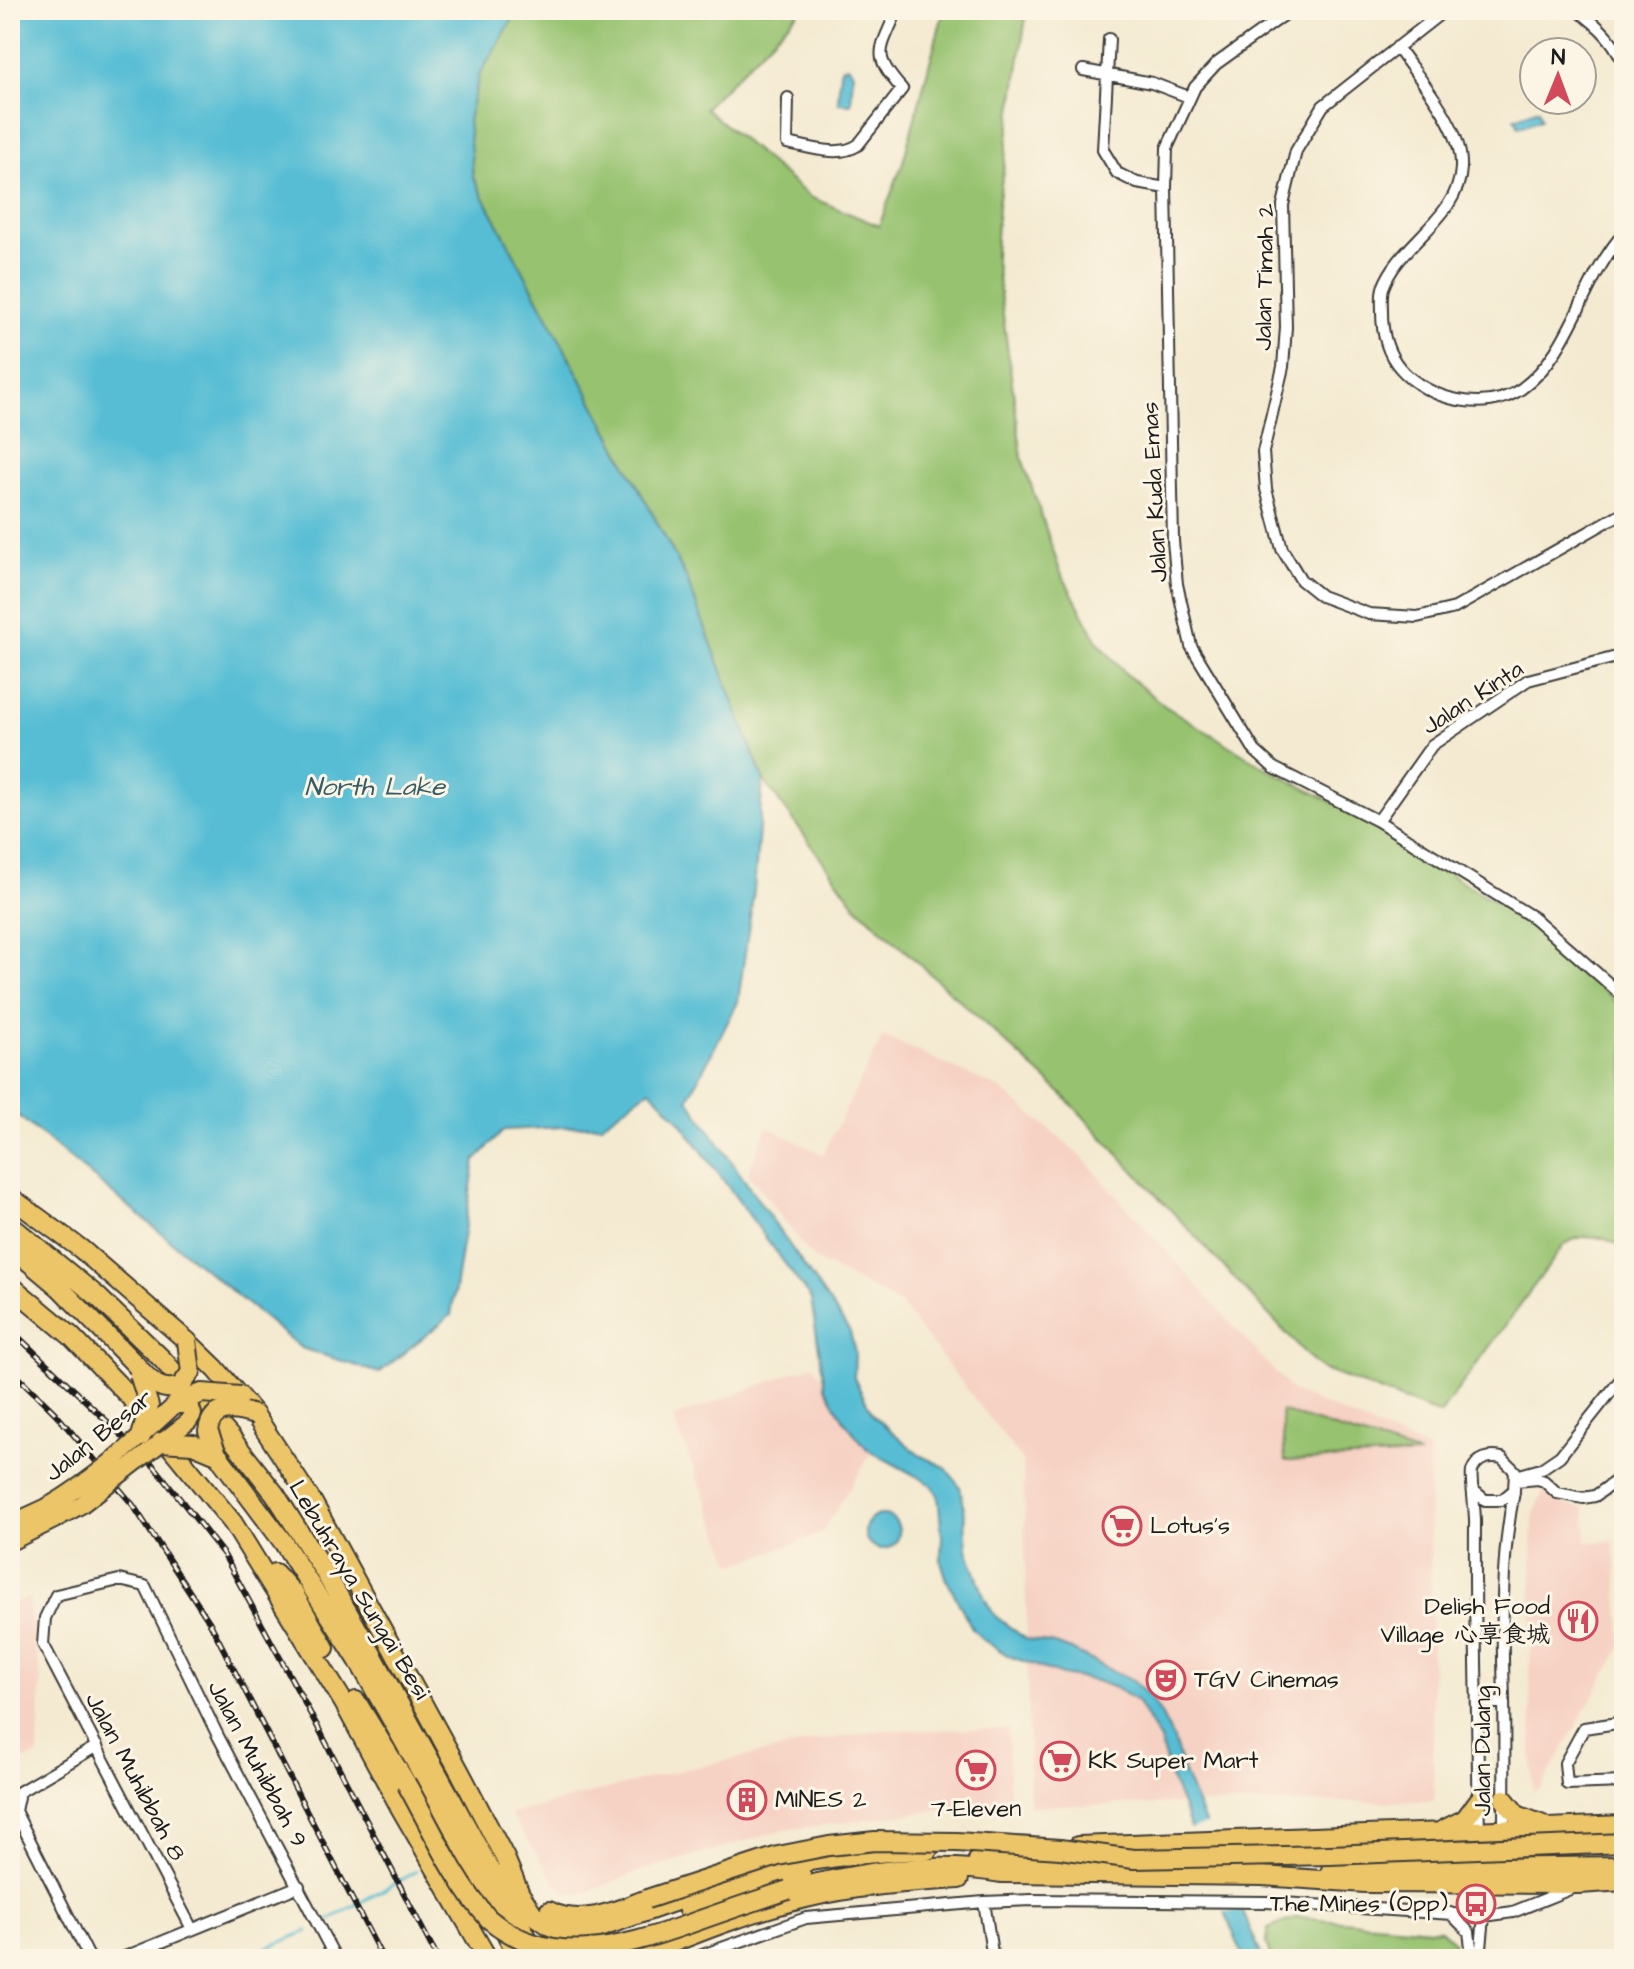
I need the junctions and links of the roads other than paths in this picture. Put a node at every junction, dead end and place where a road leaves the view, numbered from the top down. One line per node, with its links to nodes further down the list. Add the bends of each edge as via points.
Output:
1 (897, 10): 11 (street, via 881,62 902,89 858,145 840,152 787,143)
2 (1291, 10): 10 (street, Jalan Kuda Emas, via 1216,64)
3 (1445, 10): 6 (street, Jalan Timah 2)
4 (1577, 10): 7 (street, via 1596,23)
5 (1109, 39): 9 (street)
6 (1397, 47): 13 (street, via 1456,133 1461,153 1456,192 1394,265 1382,291 1384,340 1398,367 1414,382 1442,397 1469,402 1501,400 1520,390 1537,376); 14 (street, Jalan Timah 2, via 1323,106 1296,151 1283,205 1283,367 1263,452 1266,489 1282,549 1301,580 1321,596 1369,614 1417,617 1455,608)
7 (1624, 66)
8 (1083, 70): 9 (street)
9 (1107, 74): 10 (street); 12 (street, via 1103,150 1117,173)
10 (1189, 97): 12 (street, Jalan Kuda Emas, via 1167,148)
11 (788, 98)
12 (1166, 188): 16 (street, Jalan Kuda Emas, via 1173,541 1191,646 1255,751 1274,768)
13 (1624, 233)
14 (1624, 512)
15 (1623, 655): 16 (street, Jalan Kinta, via 1528,680 1432,745)
16 (1378, 821): 17 (street, Jalan Kuda Emas, via 1534,918)
17 (1624, 997)
18 (10, 1197): 22 (highway)
19 (10, 1225): 46 (highway, Lebuhraya Sungai Besi, via 97,1296 163,1360 231,1438 302,1534)
20 (10, 1246): 23 (highway)
21 (10, 1285): 38 (highway, via 71,1336 150,1419)
22 (187, 1341): 23 (highway, bridge, via 191,1372 181,1386 157,1385); 25 (highway)
23 (135, 1364): 28 (highway, bridge, via 148,1399)
24 (1624, 1375): 32 (street, via 1560,1456)
25 (240, 1396): 26 (highway, bridge, via 202,1393); 27 (highway, bridge)
26 (175, 1405): 28 (main road, Jalan Besar, bridge); 29 (main road, Jalan Besar, bridge, via 190,1405 192,1418)
27 (255, 1415): 30 (highway, bridge, via 232,1409 215,1414 208,1431); 41 (highway, via 330,1534)
28 (141, 1437): 34 (main road, Jalan Besar, bridge)
29 (161, 1442): 30 (highway, bridge, via 193,1444); 34 (main road, Jalan Besar, bridge, via 81,1505)
30 (217, 1454): 40 (highway, via 283,1542)
31 (1622, 1476): 32 (street, via 1595,1496 1583,1498 1557,1493 1538,1479); 37 (street)
32 (1516, 1482): 33 (street, via 1494,1502); 33 (street, via 1509,1462 1487,1457 1472,1472); 43 (street, Jalan Dulang, via 1505,1533)
33 (1473, 1490): 42 (street, Jalan Dulang)
34 (50, 1514): 35 (main road, Jalan Besar); 36 (main road, Jalan Besar)
35 (10, 1524)
36 (10, 1542)
37 (1624, 1557)
38 (257, 1559): 48 (highway, via 294,1594); 76 (highway)
39 (145, 1586): 45 (street, Jalan Muhibbah 8, via 119,1580 56,1595 45,1618 43,1644); 68 (street, Jalan Muhibbah 9)
40 (343, 1640): 48 (highway, via 403,1765); 77 (highway, via 459,1839)
41 (399, 1661): 46 (highway); 57 (highway)
42 (1478, 1703): 43 (street); 50 (street, Jalan Dulang)
43 (1504, 1703): 49 (street, Jalan Dulang)
44 (1624, 1722): 47 (street, via 1584,1728 1565,1763 1567,1784)
45 (97, 1746): 72 (street, Jalan Muhibbah 8); 73 (street, via 19,1792 15,1811)
46 (424, 1747): 78 (highway, Lebuhraya Sungai Besi)
47 (1624, 1782)
48 (406, 1783): 64 (highway, bridge, via 476,1904 497,1926 526,1944 563,1954 604,1953 788,1890 847,1876 965,1868)
49 (1504, 1799): 52 (highway, via 1525,1820); 53 (street, Jalan Dulang)
50 (1479, 1800): 54 (street, Jalan Dulang); 55 (highway, via 1459,1823)
51 (1624, 1825): 52 (highway)
52 (1550, 1830): 53 (highway); 62 (highway, via 1529,1839 1525,1851)
53 (1504, 1831): 54 (highway); 61 (street, Jalan Dulang)
54 (1479, 1832): 55 (highway); 60 (street, Jalan Dulang)
55 (1424, 1834): 57 (highway, via 836,1855 762,1871 582,1932 550,1926 534,1915); 63 (highway, via 1443,1839 1448,1855 1443,1864)
56 (1624, 1843): 58 (highway, bridge)
57 (505, 1858): 58 (highway, bridge, via 538,1903 574,1919 604,1914 763,1859 850,1843 957,1842)
58 (1134, 1859): 79 (highway, bridge, via 910,1860 826,1870 659,1921 627,1938)
59 (1624, 1866): 62 (highway)
60 (1479, 1868): 61 (highway); 63 (highway)
61 (1504, 1868): 62 (highway)
62 (1541, 1868)
63 (1425, 1869): 65 (highway)
64 (1001, 1873): 65 (highway); 80 (highway, via 807,1898)
65 (1262, 1876): 67 (highway, via 1365,1883)
66 (1624, 1881): 67 (highway)
67 (1579, 1884): 71 (street, via 1513,1912)
68 (299, 1886): 72 (street); 75 (street, Jalan Muhibbah 9)
69 (984, 1902): 70 (street, via 1267,1902); 81 (street, via 806,1918); 82 (street)
70 (1450, 1913): 71 (street); 83 (street, via 1469,1932 1472,1954)
71 (1484, 1916): 83 (street, via 1483,1956)
72 (192, 1929): 74 (street)
73 (90, 1959)
74 (120, 1959)
75 (336, 1959)
76 (488, 1959)
77 (519, 1959)
78 (539, 1959)
79 (605, 1959)
80 (632, 1959)
81 (691, 1959)
82 (993, 1959)
83 (1478, 1959)

